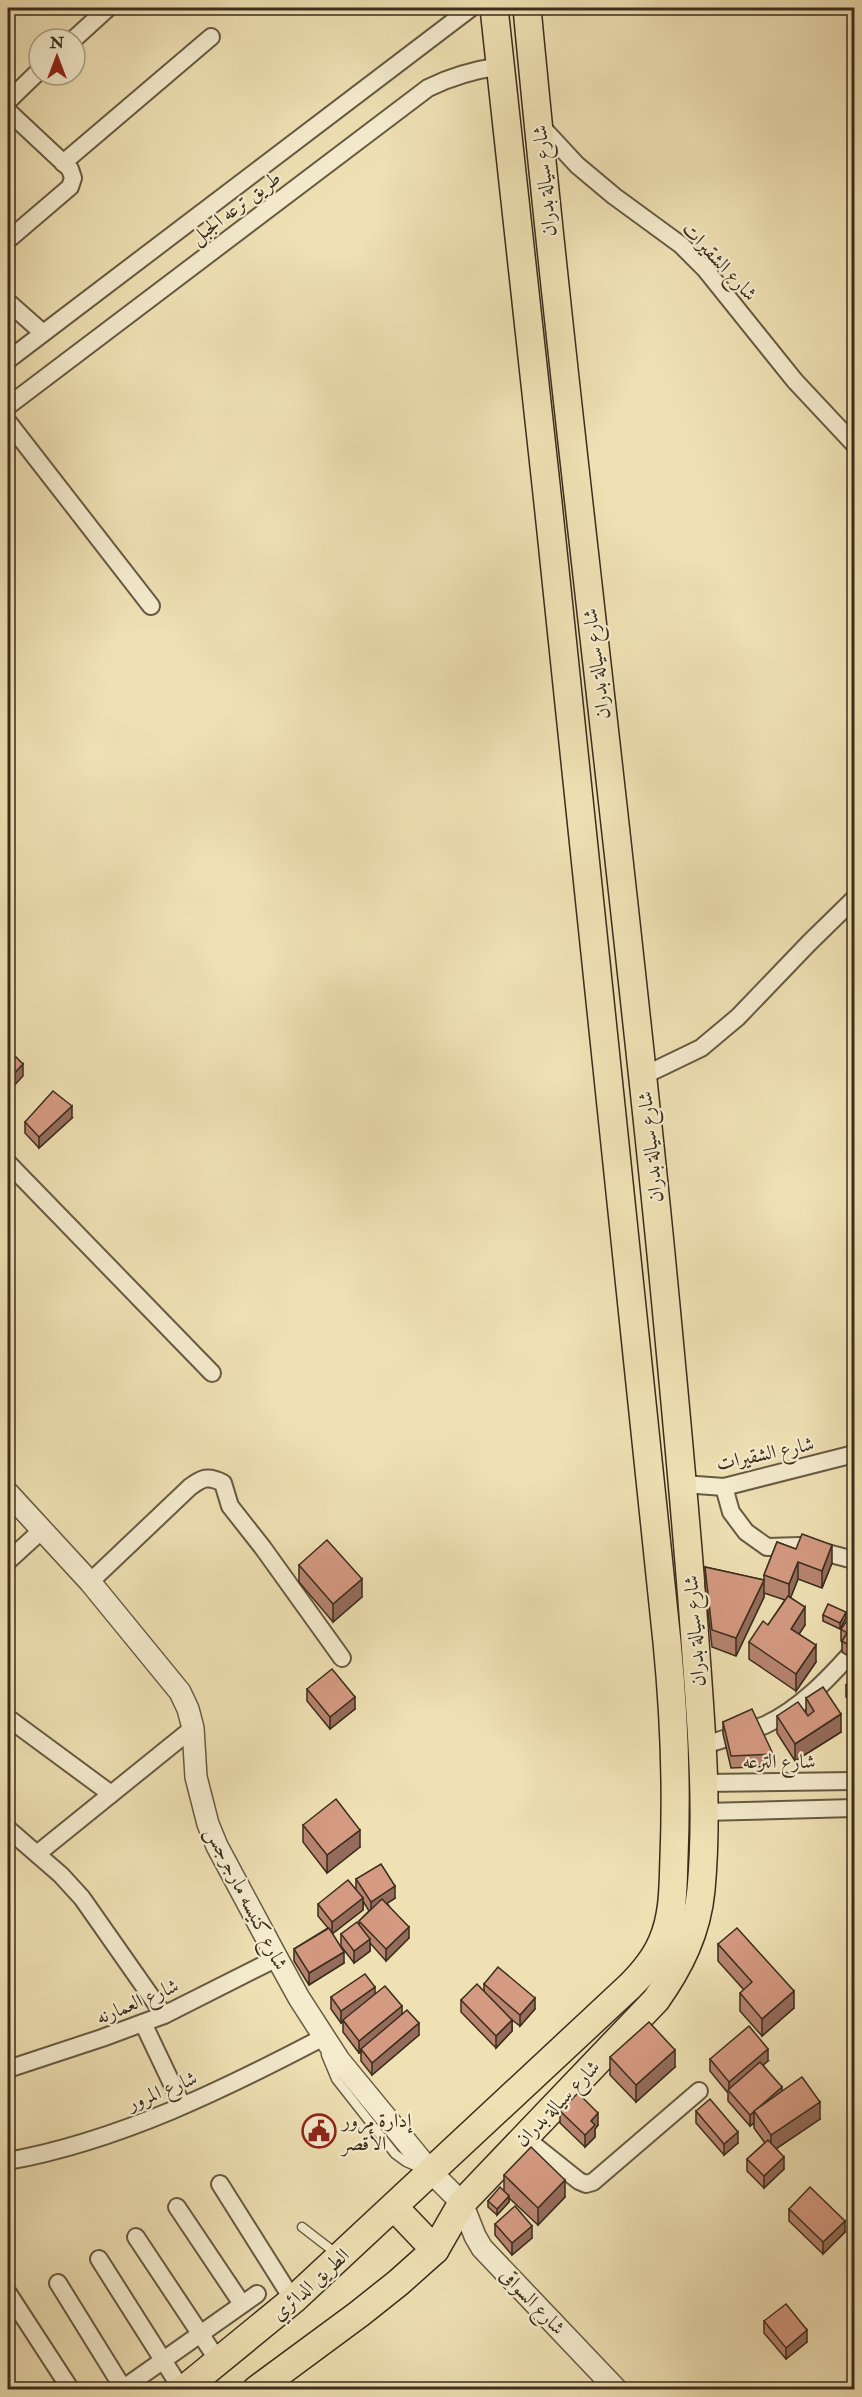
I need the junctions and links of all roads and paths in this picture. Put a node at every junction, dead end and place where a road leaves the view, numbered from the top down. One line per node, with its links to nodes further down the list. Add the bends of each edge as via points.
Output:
1 (108, 8): 5 (street)
2 (471, 8): 15 (street, طريق ترعه الجبل)
3 (494, 8): 7 (main road, شارع سيالة بدران)
4 (527, 8): 11 (main road, شارع سيالة بدران)
5 (87, 27)
6 (211, 37): 12 (street)
7 (501, 66): 17 (street, طريق ترعه الجبل, via 451,77 421,93); 23 (main road, شارع سيالة بدران)
8 (27, 82): 9 (street)
9 (8, 100)
10 (8, 111): 12 (street)
11 (538, 123): 19 (street, شارع الشقيرات, via 577,165 689,253 795,381); 22 (main road, شارع سيالة بدران, via 585,576)
12 (63, 163): 13 (street, via 72,173 70,187)
13 (8, 240)
14 (8, 302): 15 (street)
15 (43, 333): 16 (street, طريق ترعه الجبل)
16 (8, 360)
17 (8, 406)
18 (8, 422): 20 (street)
19 (855, 444)
20 (151, 606)
21 (855, 899): 24 (street, via 701,1048)
22 (635, 997): 23 (main road); 24 (main road, شارع سيالة بدران)
23 (602, 1010): 56 (main road, شارع سيالة بدران, via 673,1703 676,1828 670,1917 649,1966)
24 (643, 1076): 28 (main road, شارع سيالة بدران)
25 (9, 1169): 26 (street)
26 (212, 1373)
27 (855, 1454): 29 (street, شارع الشقيرات)
28 (683, 1484): 29 (street, شارع الشقيرات); 39 (main road, شارع سيالة بدران)
29 (724, 1487): 32 (street, via 731,1512 746,1532 767,1547 800,1546)
30 (8, 1492): 31 (street, شارع كنيسه مارجرجس)
31 (42, 1530): 33 (street); 34 (street, شارع كنيسه مارجرجس)
32 (855, 1560)
33 (8, 1561)
34 (90, 1582): 36 (street, via 190,1487 201,1478 211,1477 223,1483 230,1506); 38 (street, شارع كنيسه مارجرجس, via 180,1692)
35 (855, 1650): 39 (street, via 830,1678 783,1714 766,1724)
36 (342, 1658)
37 (8, 1718): 42 (street)
38 (193, 1728): 42 (street); 47 (street, شارع كنيسه مارجرجس, via 196,1777 208,1824)
39 (702, 1746): 41 (main road, شارع سيالة بدران)
40 (853, 1780): 41 (street, شارع الترعه)
41 (704, 1783): 44 (main road, شارع سيالة بدران)
42 (111, 1794): 46 (street)
43 (855, 1808): 44 (street)
44 (704, 1812): 54 (main road, شارع سيالة بدران, via 696,1921 673,1976 656,2000)
45 (8, 1829): 46 (street)
46 (37, 1854): 48 (street, via 82,1898)
47 (278, 1958): 48 (street, شارع العمارنه); 50 (street, شارع كنيسه مارجرجس)
48 (164, 2015): 49 (street, شارع العمارنه)
49 (143, 2023): 51 (street, شارع العمارنه); 53 (street)
50 (324, 2037): 53 (street, شارع المرور, via 235,2084); 56 (street, شارع كنيسه مارجرجس, via 359,2086)
51 (8, 2069)
52 (699, 2091): 54 (street, via 586,2184)
53 (182, 2105): 55 (street, شارع المرور, via 128,2127)
54 (524, 2137): 58 (main road, شارع سيالة بدران)
55 (8, 2161)
56 (431, 2172): 58 (street, شارع كنيسه مارجرجس); 59 (main road, الطريق الدائري)
57 (220, 2184): 69 (street)
58 (462, 2203): 63 (main road); 78 (street, شارع السواقى, via 482,2248)
59 (394, 2206): 63 (main road); 64 (main road, الطريق الدائري)
60 (177, 2207): 70 (street)
61 (302, 2227): 64 (lane)
62 (136, 2237): 71 (street)
63 (435, 2250): 77 (main road, via 359,2314)
64 (340, 2257): 69 (main road, الطريق الدائري)
65 (99, 2259): 72 (street)
66 (58, 2283): 74 (street)
67 (8, 2293): 75 (street)
68 (257, 2294): 70 (street)
69 (293, 2300): 73 (main road, الطريق الدائري)
70 (242, 2304): 71 (street)
71 (200, 2334): 72 (street); 73 (street)
72 (163, 2360): 74 (street); 76 (street)
73 (219, 2362): 76 (main road, الطريق الدائري)
74 (122, 2389)
75 (71, 2390)
76 (183, 2390)
77 (256, 2390)
78 (617, 2390)

